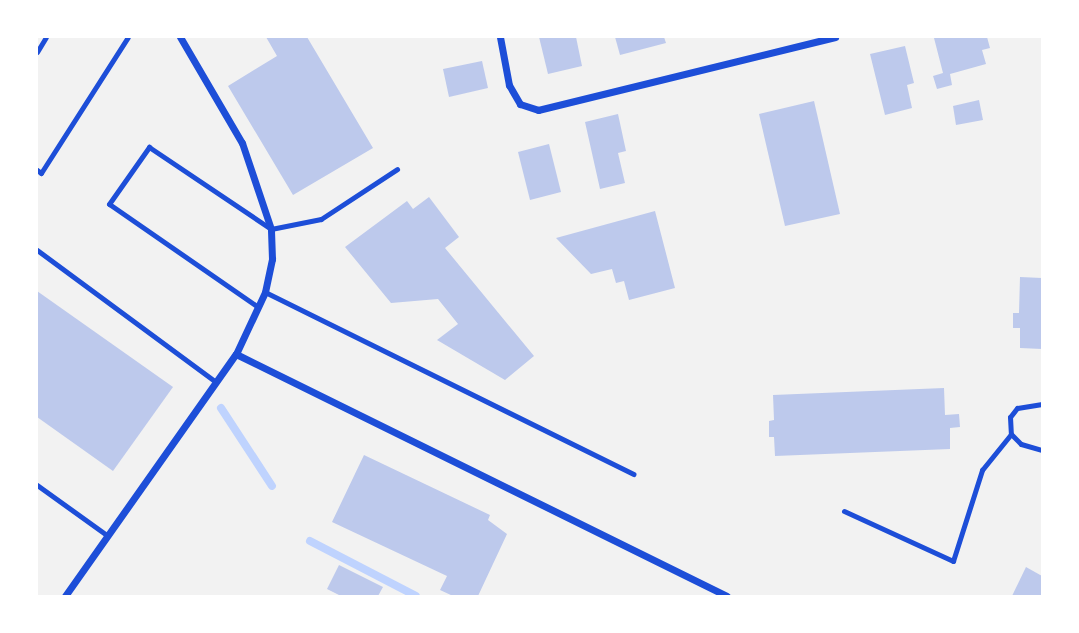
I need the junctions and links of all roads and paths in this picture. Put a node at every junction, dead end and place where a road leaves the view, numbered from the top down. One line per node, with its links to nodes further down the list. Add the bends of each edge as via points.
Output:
1 (46, 37): 6 (lane)
2 (128, 37): 8 (lane, via 41,173)
3 (180, 37): 9 (street, via 242,142)
4 (500, 37): 5 (street, via 509,85 520,104 538,110)
5 (835, 37)
6 (37, 52)
7 (397, 169): 9 (lane, via 321,219)
8 (37, 170)
9 (271, 229): 11 (street, via 272,259); 12 (lane, via 149,147 109,204)
10 (37, 250): 14 (lane)
11 (265, 292): 12 (street); 18 (lane)
12 (258, 307): 13 (street)
13 (236, 354): 14 (street); 23 (street)
14 (215, 381): 21 (street)
15 (1042, 404): 16 (lane, via 1017,408 1010,417)
16 (1011, 435): 17 (lane, via 1021,444); 20 (lane, via 982,470 953,561)
17 (1042, 450)
18 (634, 474)
19 (37, 485): 21 (lane)
20 (844, 511)
21 (108, 536): 22 (street)
22 (65, 596)
23 (727, 596)

